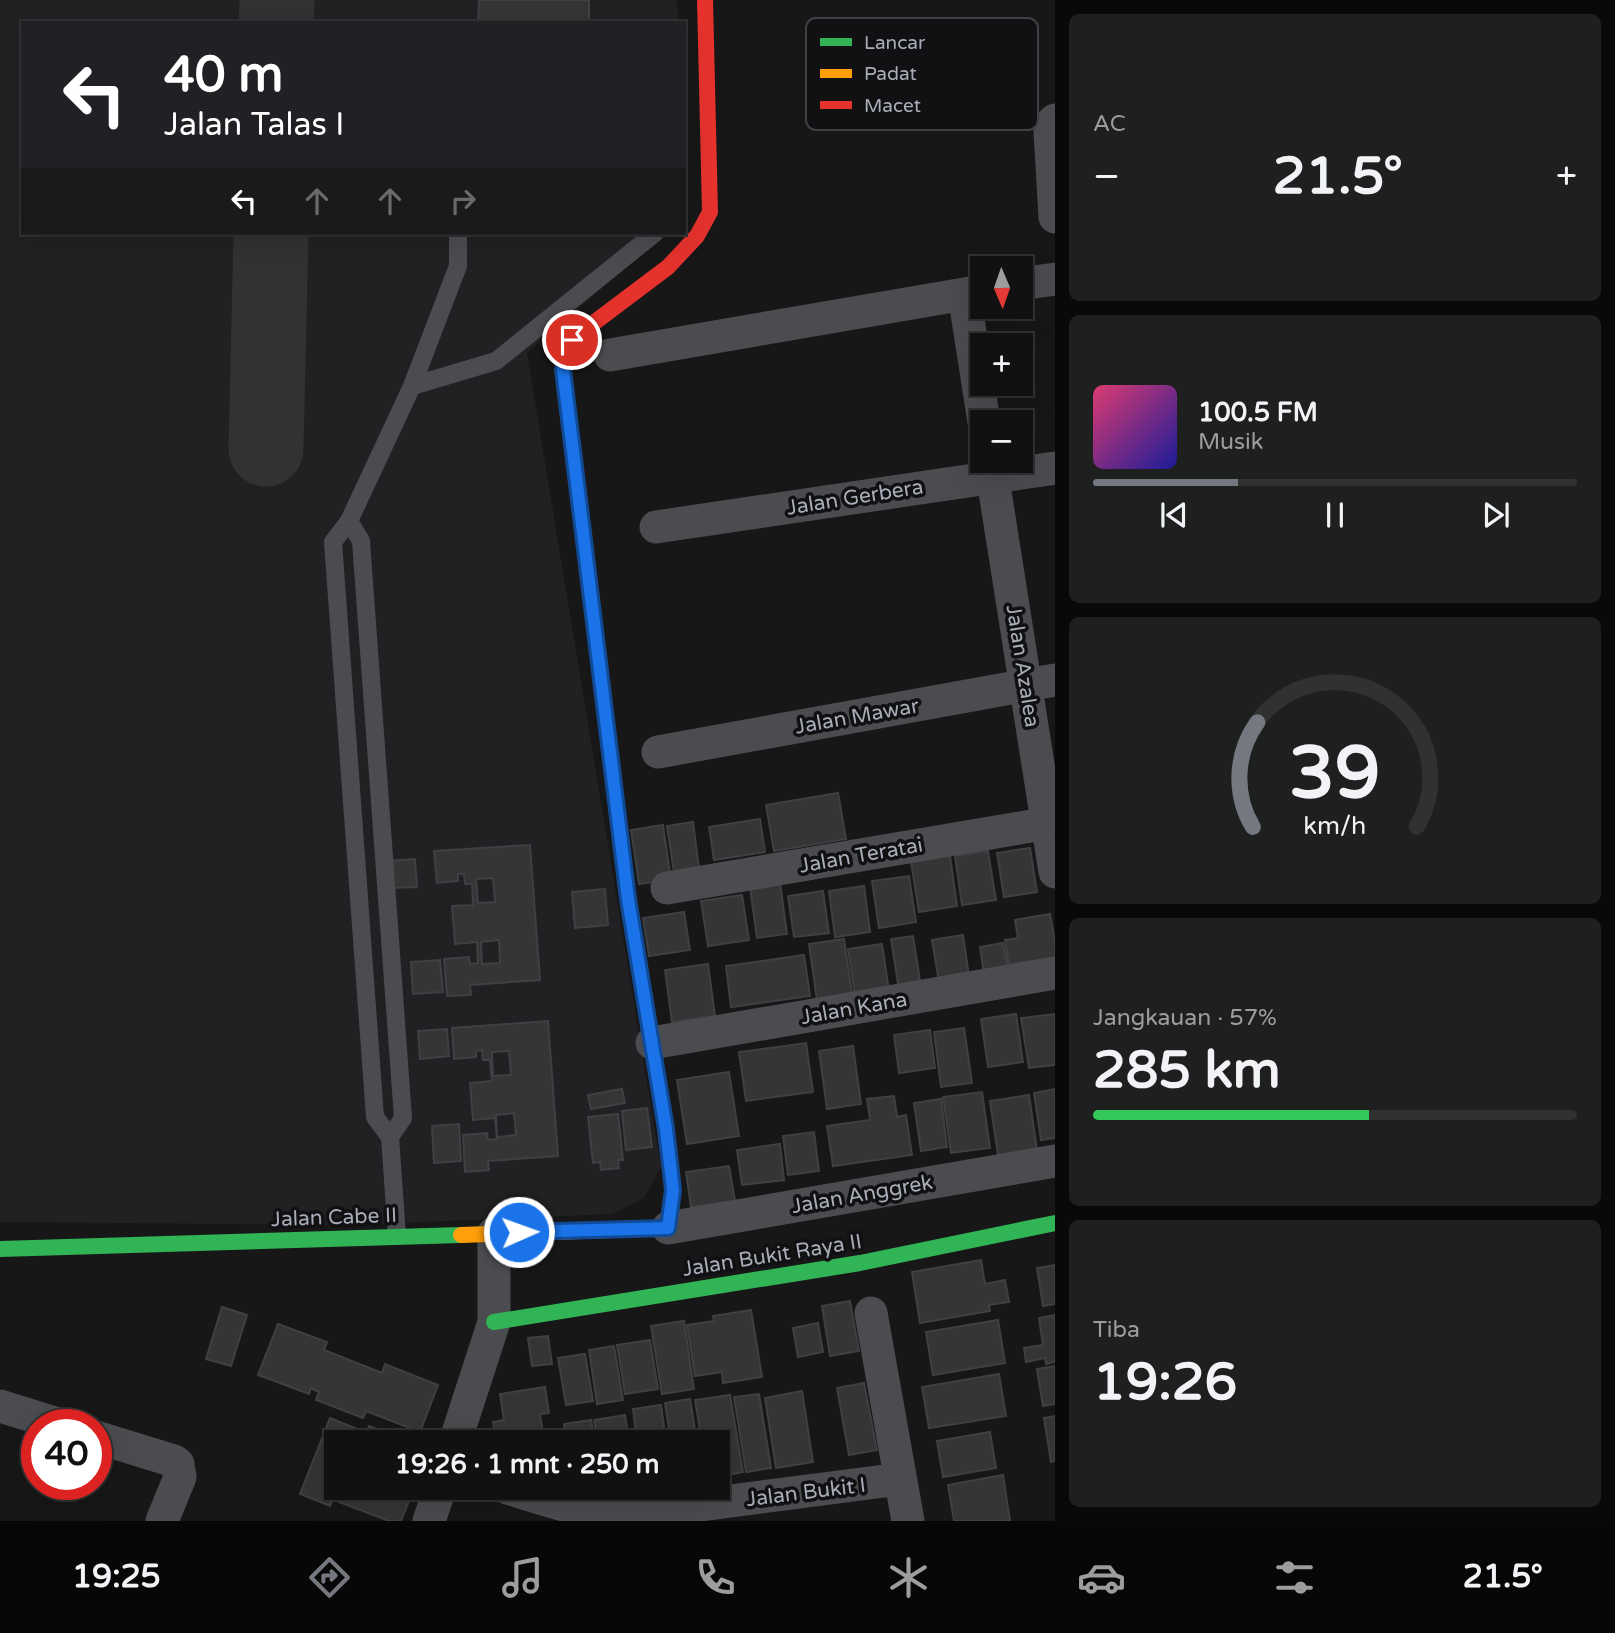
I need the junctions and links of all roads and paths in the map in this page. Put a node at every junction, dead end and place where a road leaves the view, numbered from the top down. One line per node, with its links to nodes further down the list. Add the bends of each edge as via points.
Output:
1 (705, 0): 25 (street, via 710,212 697,236 667,267 572,340 563,370 628,899)
2 (1055, 120): 3 (street, via 1050,132)
3 (1055, 217)
4 (458, 235): 11 (lane, via 458,266)
5 (653, 235): 11 (lane, via 496,361)
6 (1055, 279): 7 (street)
7 (1033, 282)
8 (970, 293): 10 (street)
9 (975, 319): 12 (street)
10 (610, 355)
11 (412, 386): 17 (lane)
12 (983, 410)
13 (1033, 468): 14 (street, Jalan Gerbera)
14 (1055, 468)
15 (970, 472): 18 (street, Jalan Gerbera)
16 (992, 473): 19 (street, Jalan Azalea)
17 (349, 521): 26 (lane, via 361,541 403,1118); 26 (lane, via 333,542 375,1116)
18 (656, 527)
19 (1040, 683): 20 (street, Jalan Mawar); 21 (street, Jalan Azalea)
20 (658, 752)
21 (1051, 823): 22 (street, Jalan Azalea); 23 (street, Jalan Teratai)
22 (1055, 872)
23 (667, 888)
24 (1055, 974): 25 (street, Jalan Kana)
25 (652, 1043): 29 (street, via 673,1190)
26 (390, 1137): 31 (lane)
27 (1055, 1161): 29 (street, Jalan Anggrek)
28 (1055, 1223): 34 (street, Jalan Bukit Raya II, via 860,1263)
29 (668, 1228): 30 (street, Jalan Cabe II)
30 (494, 1233): 31 (street, Jalan Cabe II); 34 (street)
31 (397, 1236): 32 (street, Jalan Cabe II)
32 (0, 1249)
33 (871, 1313): 39 (street)
34 (494, 1322): 37 (street)
35 (0, 1406): 36 (street)
36 (21, 1413)
37 (459, 1430)
38 (112, 1442): 42 (street, via 178,1464 180,1476)
39 (900, 1479): 41 (street, Jalan Bukit I, via 631,1514 610,1515); 44 (street)
40 (436, 1500): 43 (street)
41 (549, 1500)
42 (162, 1521)
43 (429, 1521)
44 (908, 1521)

